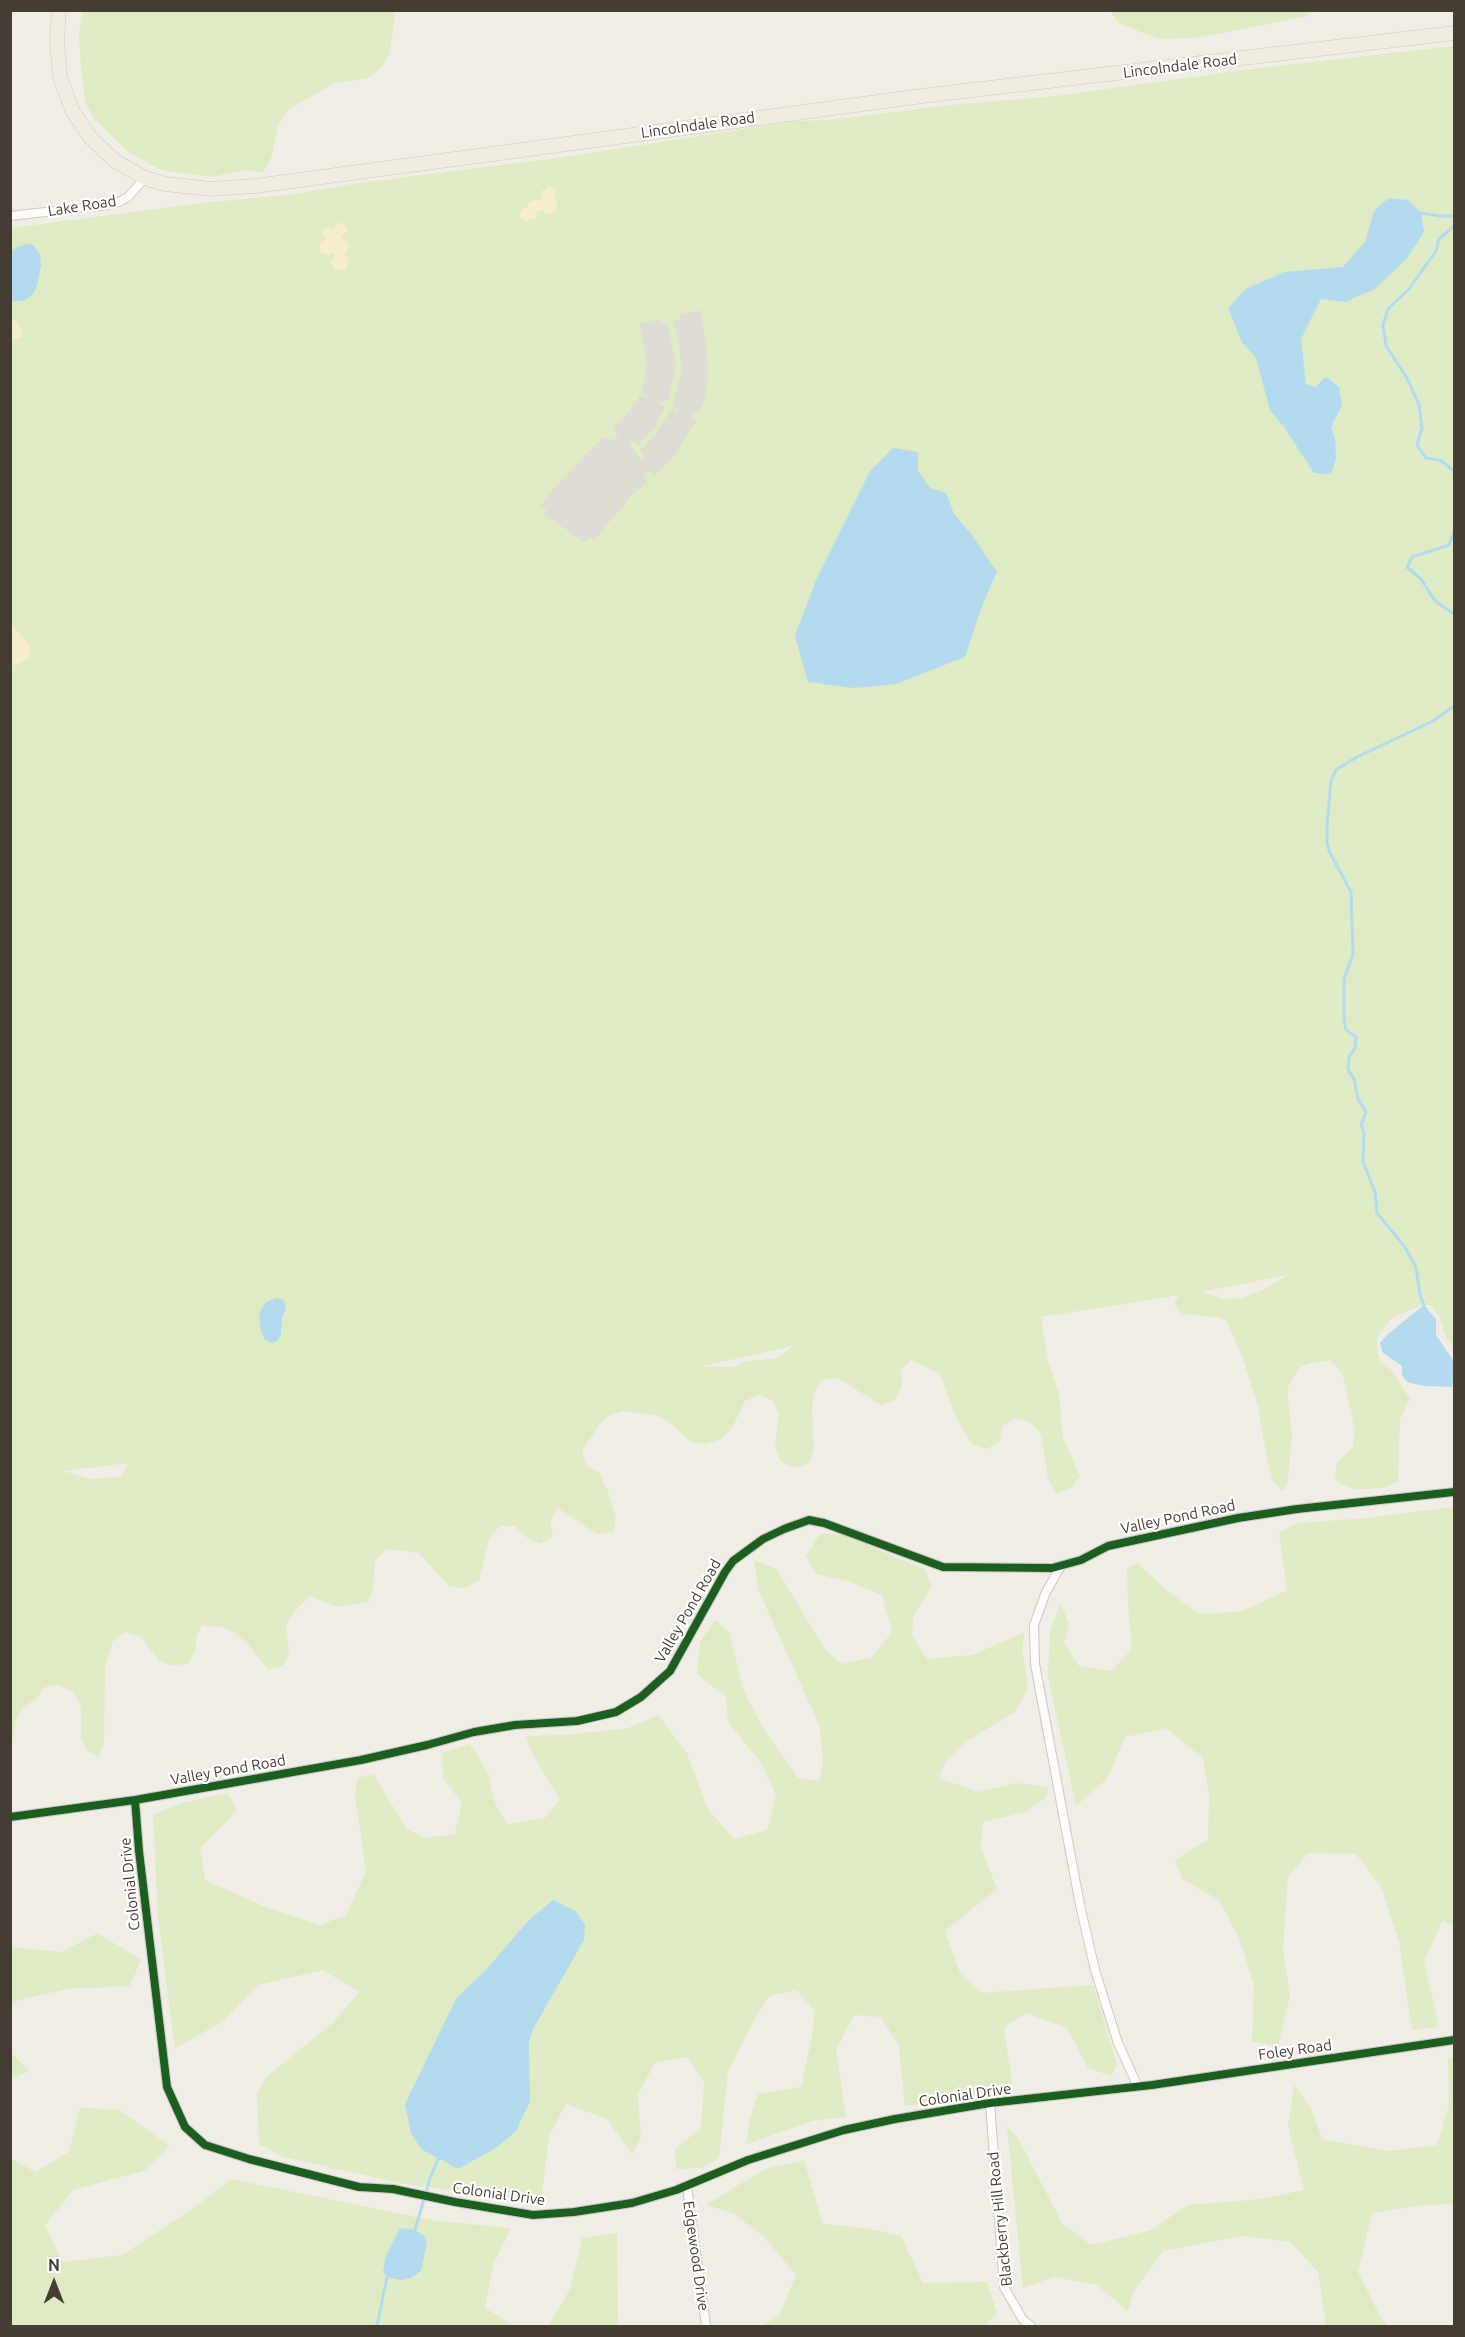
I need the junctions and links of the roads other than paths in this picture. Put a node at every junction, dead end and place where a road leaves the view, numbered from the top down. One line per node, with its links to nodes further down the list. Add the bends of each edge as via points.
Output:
1 (59, 10): 3 (main road, Lincolndale Road, via 57,59 72,110 102,151)
2 (1455, 33): 3 (main road, Lincolndale Road, via 911,97 255,186 188,188)
3 (145, 178): 4 (street, Lake Road, via 128,197 107,206)
4 (10, 216)
5 (1455, 1492): 6 (street, Valley Pond Road, via 1238,1518 1108,1546)
6 (1061, 1566): 7 (street, Valley Pond Road, via 943,1567 809,1520 763,1539 733,1561 670,1671 641,1698 616,1712 577,1721 474,1732 361,1760); 10 (street, via 1034,1625 1035,1664 1095,1970 1118,2043)
7 (135, 1800): 8 (street, Valley Pond Road); 12 (street, Colonial Drive, via 167,2087 185,2127 205,2145 359,2187 393,2189 538,2215 632,2203)
8 (10, 1817)
9 (1455, 2040): 10 (street, Foley Road)
10 (1138, 2086): 11 (street, Colonial Drive)
11 (990, 2103): 12 (street, Colonial Drive, via 844,2130 748,2160); 14 (street, Blackberry Hill Road, via 1004,2288 1023,2320)
12 (687, 2186): 13 (street, Edgewood Drive)
13 (706, 2326)
14 (1031, 2326)

